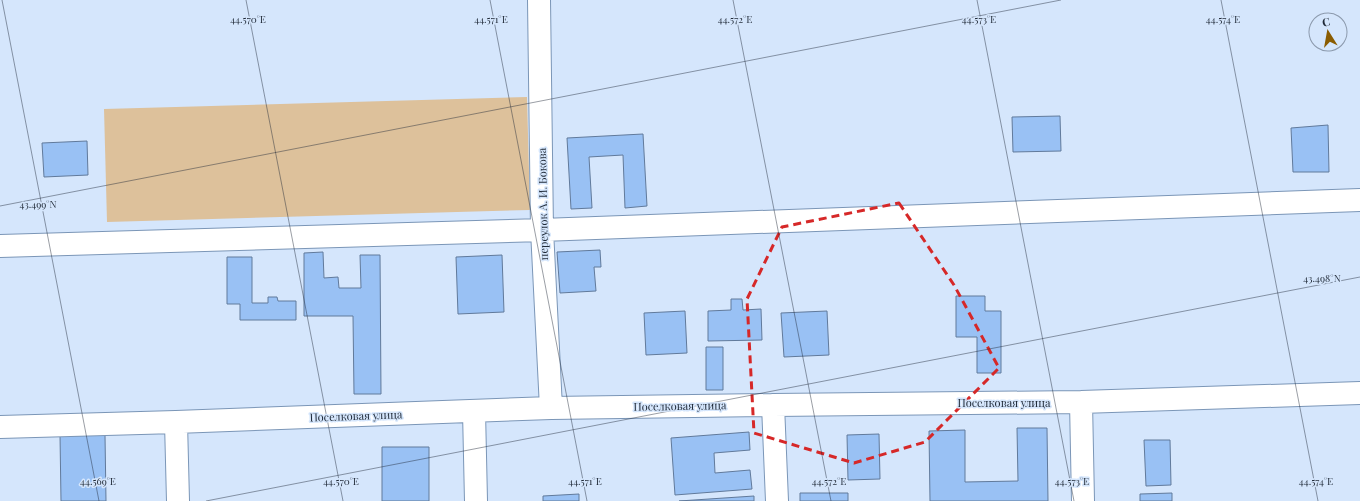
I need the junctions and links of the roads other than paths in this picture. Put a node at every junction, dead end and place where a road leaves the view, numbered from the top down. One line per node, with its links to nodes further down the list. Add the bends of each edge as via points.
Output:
1 (539, 0): 3 (street, переулок А. И. Бокова)
2 (1360, 200): 3 (street)
3 (542, 230): 4 (street); 8 (street, переулок А. И. Бокова)
4 (0, 246)
5 (1360, 393): 6 (street, Поселковая улица)
6 (1082, 402): 7 (street, Поселковая улица); 15 (street)
7 (773, 405): 8 (street, Поселковая улица); 14 (street)
8 (551, 408): 9 (street, Поселковая улица)
9 (474, 411): 10 (street, Поселковая улица); 13 (street)
10 (176, 422): 11 (street, Поселковая улица); 12 (street)
11 (0, 427)
12 (178, 501)
13 (476, 501)
14 (777, 501)
15 (1083, 501)

